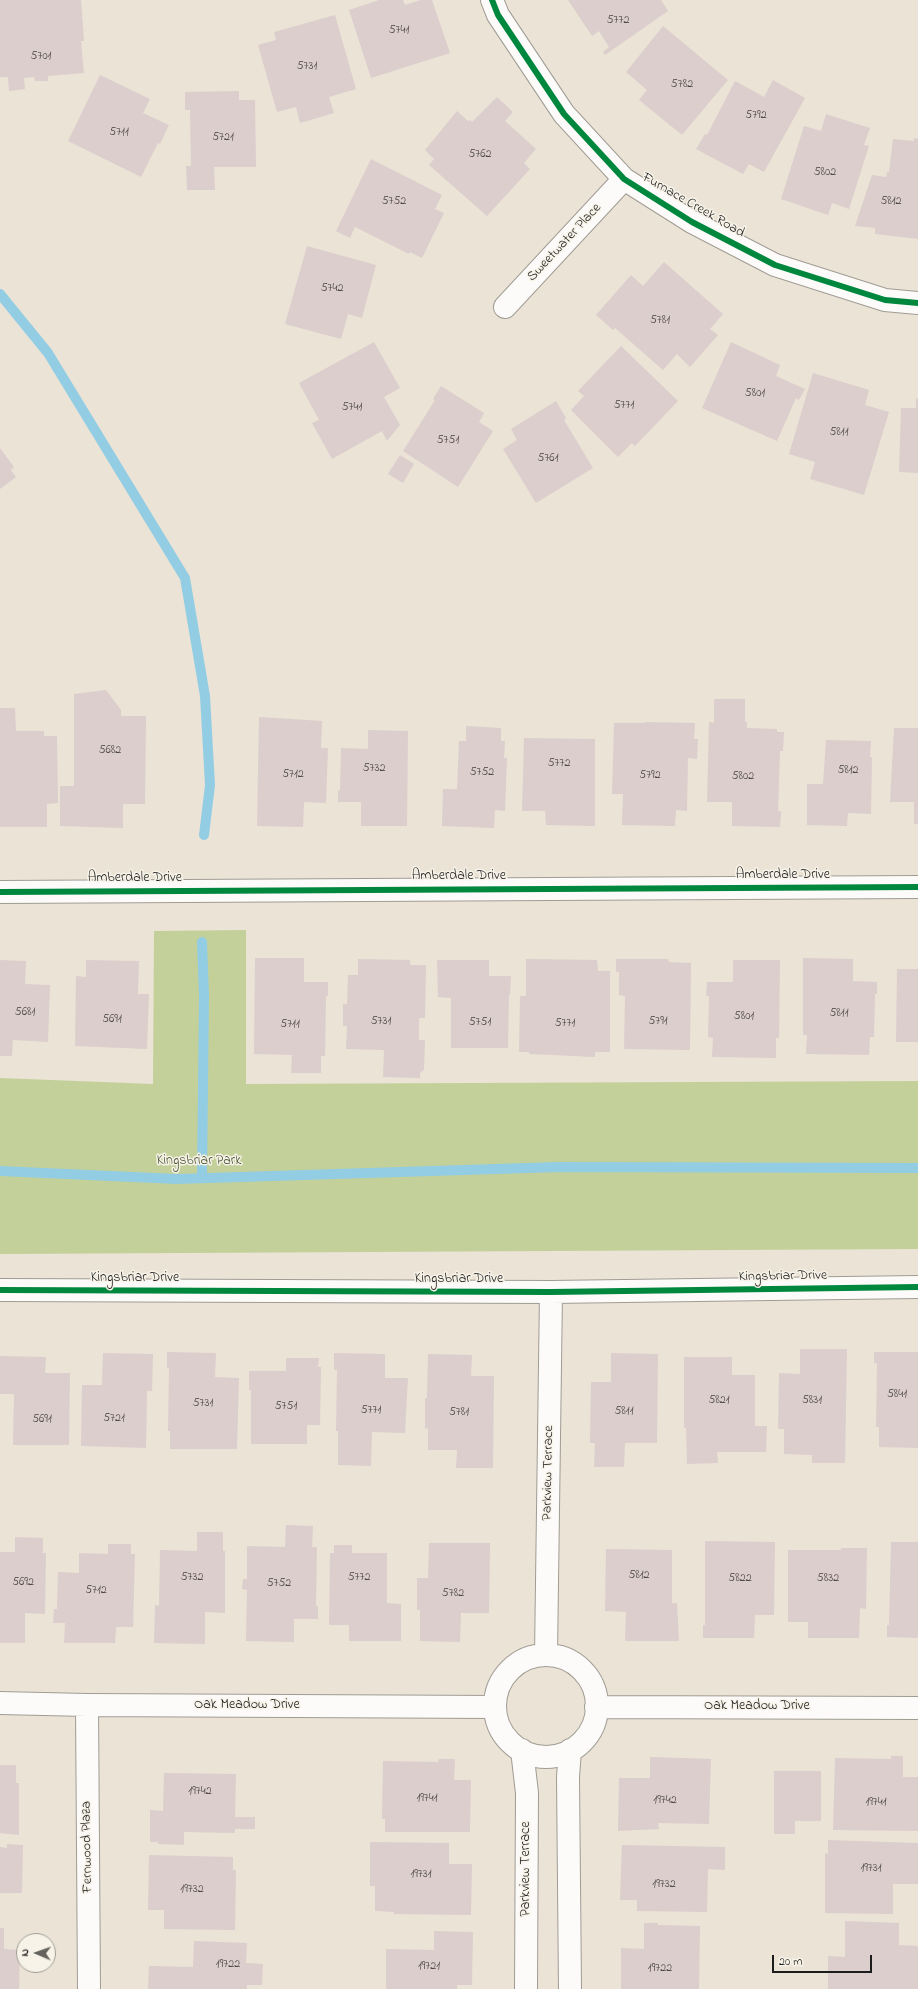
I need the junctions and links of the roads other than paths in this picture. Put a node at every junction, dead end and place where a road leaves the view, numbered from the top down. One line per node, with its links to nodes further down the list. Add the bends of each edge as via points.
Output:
1 (492, 0): 2 (street, Furnace Creek Road, via 498,15 564,114)
2 (624, 179): 3 (street, Furnace Creek Road, via 692,222 775,265 885,300); 4 (street, Sweetwater Place)
3 (918, 303)
4 (505, 307)
5 (918, 887): 6 (street, Amberdale Drive)
6 (0, 892)
7 (918, 1287): 9 (street, Kingsbriar Drive)
8 (0, 1290): 9 (street, Kingsbriar Drive)
9 (552, 1292): 10 (street, Parkview Terrace)
10 (546, 1655): 13 (street, via 564,1658 581,1669 592,1686); 14 (street, via 525,1659 509,1670 498,1687)
11 (0, 1703): 12 (street, Oak Meadow Drive)
12 (87, 1705): 14 (street, Oak Meadow Drive); 18 (street, Fernwood Plaza)
13 (596, 1706): 15 (street, Oak Meadow Drive); 17 (street, via 593,1724 588,1733)
14 (495, 1707): 16 (street, via 504,1735)
15 (918, 1708)
16 (522, 1750): 17 (street, via 536,1756 556,1756); 19 (street, Parkview Terrace, via 527,1793)
17 (570, 1750): 20 (street)
18 (89, 1989)
19 (526, 1989)
20 (570, 1989)

